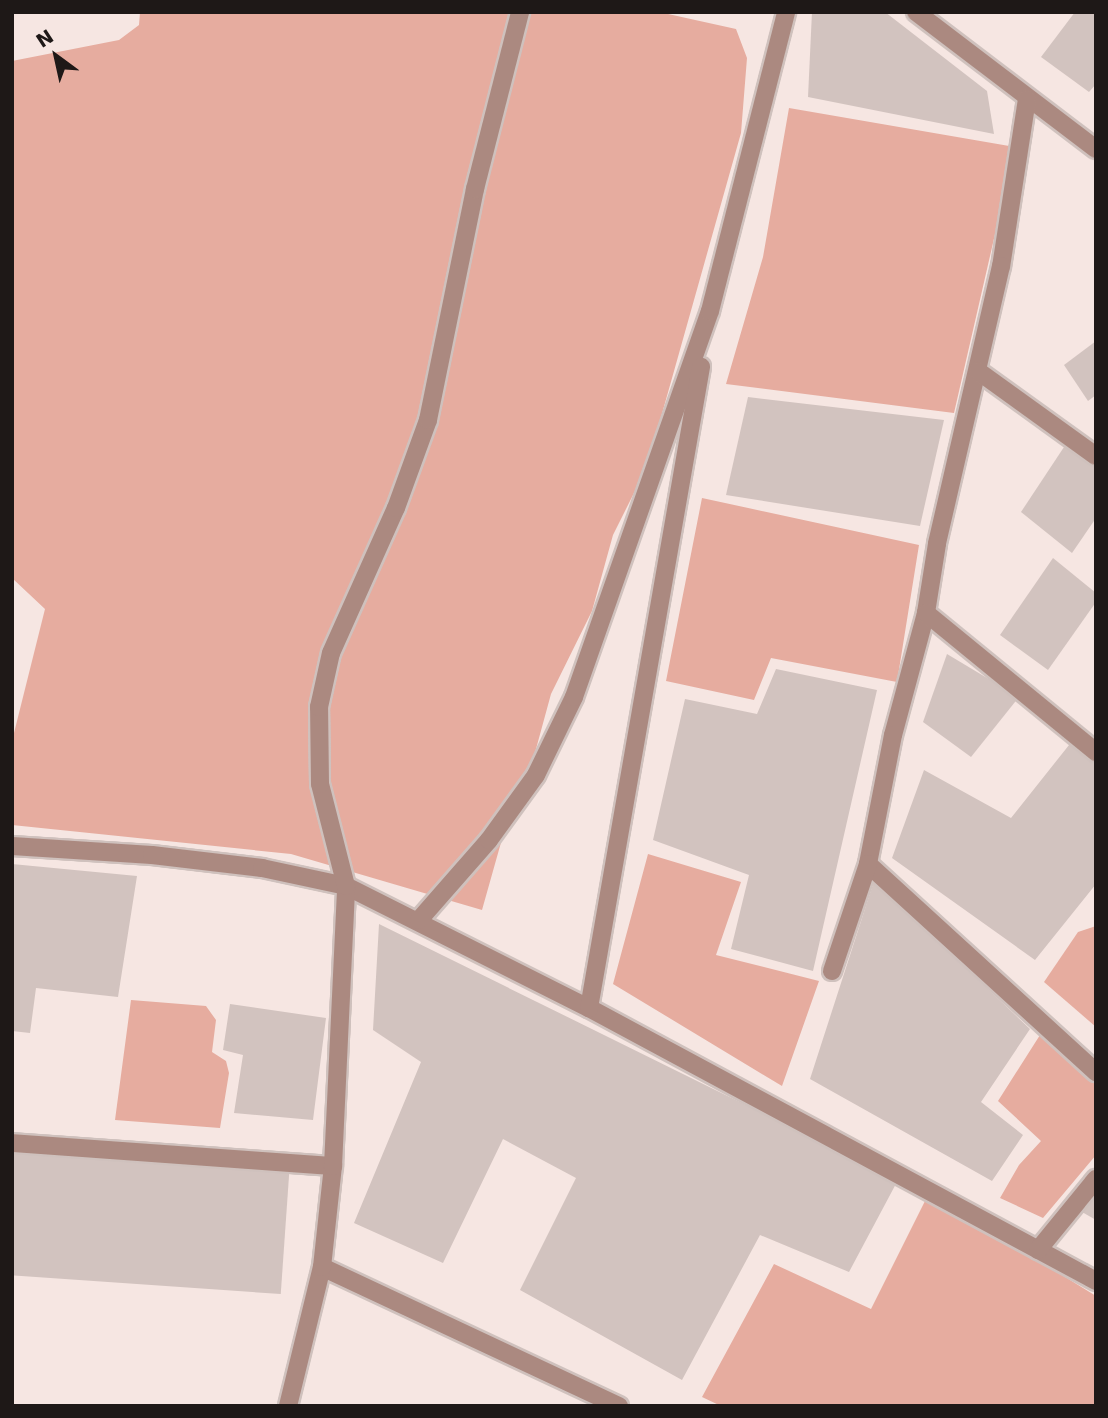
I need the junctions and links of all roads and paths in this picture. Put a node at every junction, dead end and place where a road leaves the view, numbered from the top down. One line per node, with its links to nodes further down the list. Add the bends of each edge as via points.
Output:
1 (520, 12): 13 (street, via 475,188 428,420 396,508 331,653 319,707 320,785)
2 (786, 12): 6 (street)
3 (916, 12): 4 (street)
4 (1027, 99): 5 (street); 7 (street, via 1015,190)
5 (1096, 149)
6 (710, 311): 14 (street, via 574,697 536,775 489,840); 16 (street)
7 (978, 371): 8 (street); 9 (street, via 937,544)
8 (1096, 456)
9 (926, 612): 10 (street); 12 (street, via 893,735)
10 (1096, 752)
11 (12, 846): 13 (street, via 262,868)
12 (868, 864): 15 (street); 17 (street)
13 (346, 886): 14 (street); 19 (street)
14 (419, 920): 16 (street)
15 (832, 971)
16 (589, 1008): 21 (street)
17 (1096, 1072)
18 (12, 1143): 19 (street)
19 (332, 1166): 22 (street)
20 (1096, 1179): 21 (street)
21 (1038, 1250): 23 (street)
22 (322, 1267): 24 (street); 25 (street)
23 (1096, 1281)
24 (288, 1406)
25 (619, 1406)

